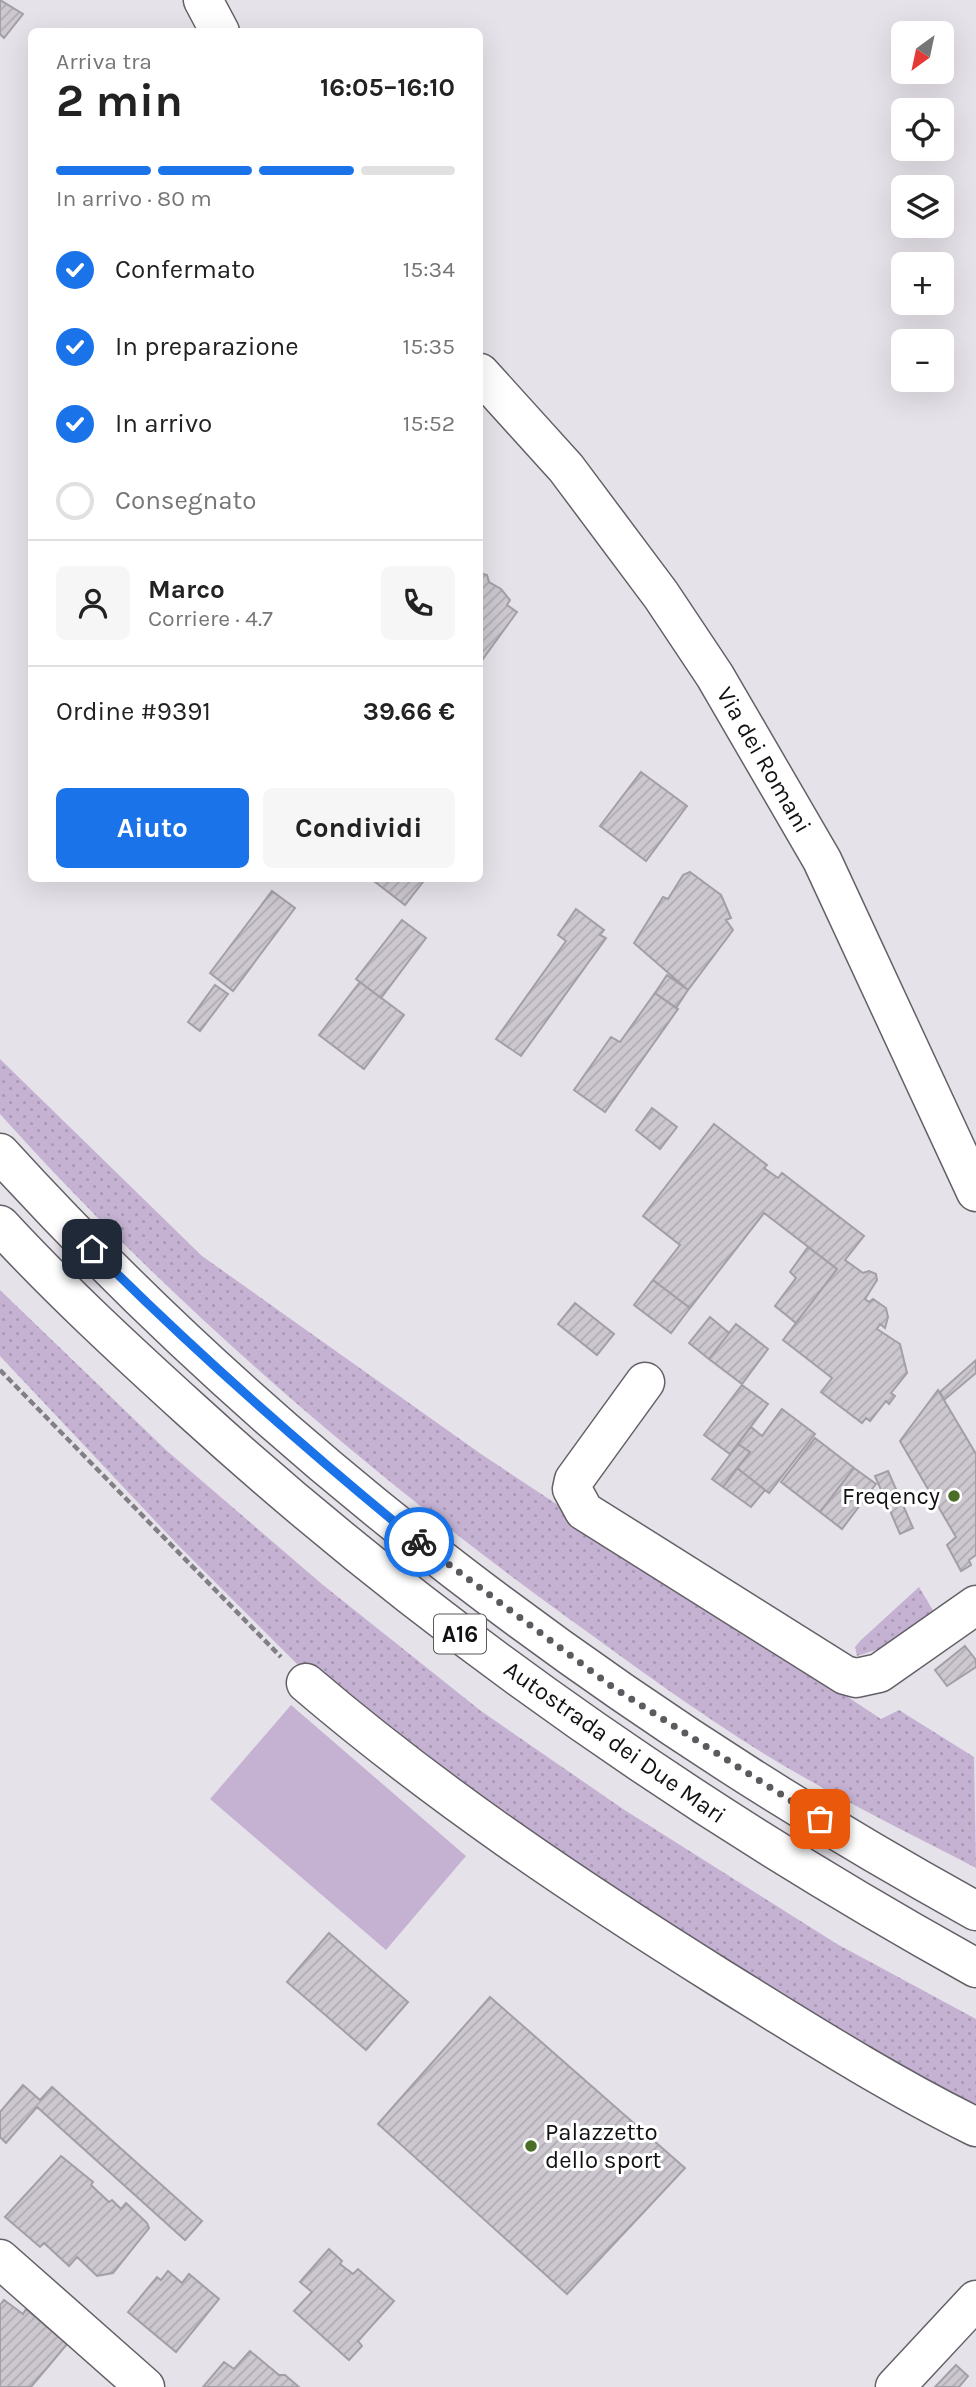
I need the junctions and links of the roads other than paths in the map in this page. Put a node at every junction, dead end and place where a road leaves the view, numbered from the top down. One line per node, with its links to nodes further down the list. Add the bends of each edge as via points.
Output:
1 (203, 0): 2 (main road)
2 (218, 28)
3 (483, 376): 5 (main road, Via dei Romani, via 566,468 715,676 822,860)
4 (0, 1153): 10 (main road, Autostrada dei Due Mari / A16, via 164,1321 307,1450 465,1579 614,1688 762,1784)
5 (976, 1192)
6 (0, 1225): 11 (main road, Autostrada dei Due Mari / A16, via 133,1358 276,1488 437,1617 587,1727 747,1833)
7 (645, 1382): 8 (main road, via 574,1480 572,1489 584,1511 856,1678 879,1673)
8 (976, 1605)
9 (306, 1683): 12 (main road, via 500,1835 583,1892 897,2088)
10 (976, 1911)
11 (976, 1968)
12 (976, 2127)
13 (0, 2259): 15 (main road)
14 (976, 2300): 16 (main road)
15 (145, 2387)
16 (895, 2387)

